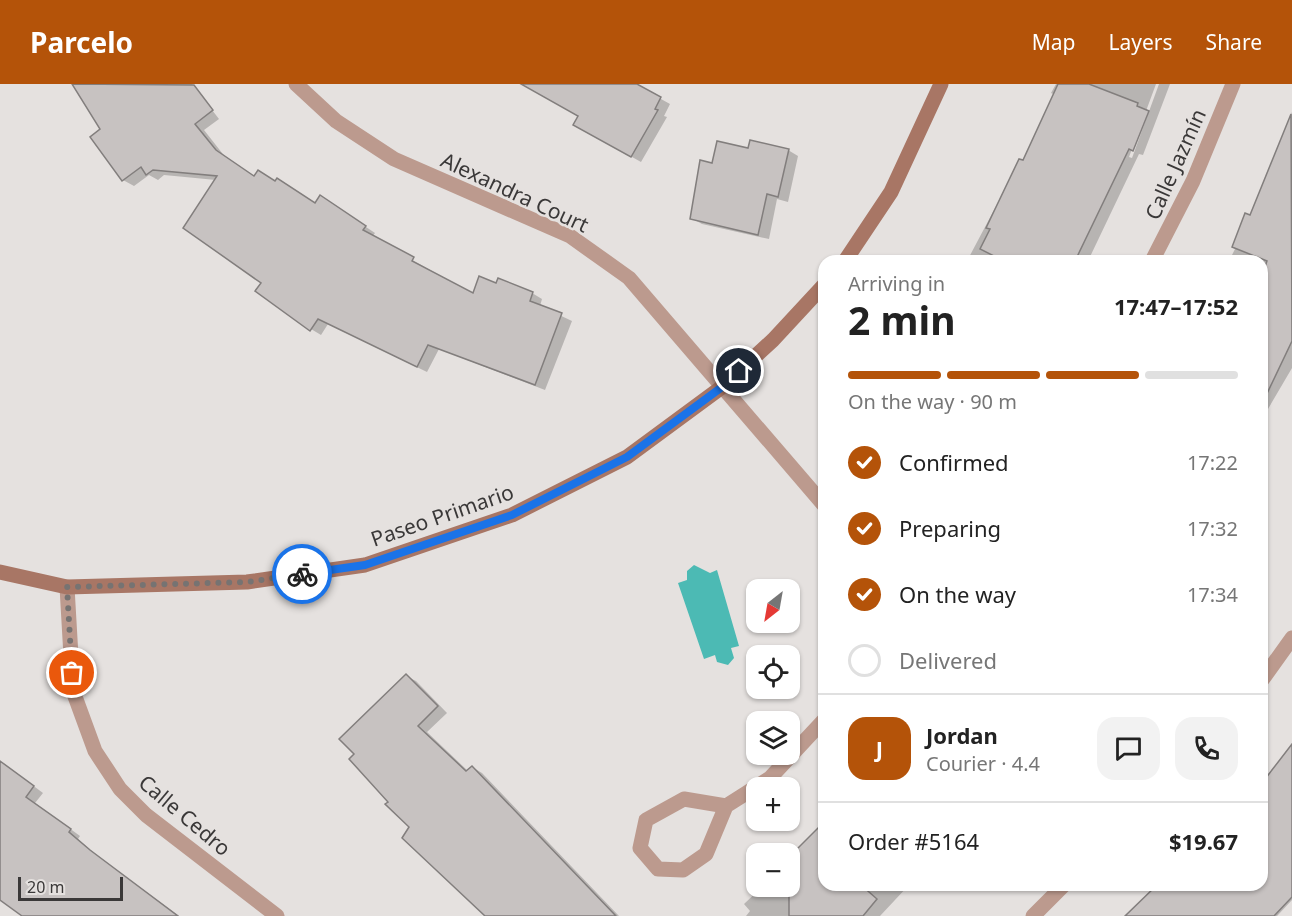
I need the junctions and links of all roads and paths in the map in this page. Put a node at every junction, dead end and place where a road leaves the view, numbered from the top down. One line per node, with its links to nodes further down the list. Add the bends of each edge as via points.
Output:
1 (296, 84): 7 (street, Alexandra Court, via 336,121 394,159 570,236 629,278)
2 (941, 84): 4 (street, via 891,192)
3 (1233, 84): 5 (street, Calle Jazmín, via 1193,181)
4 (849, 255)
5 (1155, 255)
6 (818, 291): 7 (street, Paseo Primario)
7 (722, 387): 8 (street, Alexandra Court); 10 (street, Paseo Primario, via 627,457 512,515 365,565 247,582)
8 (818, 498)
9 (0, 572): 10 (street, Paseo Primario)
10 (67, 587): 16 (street, Calle Cedro, via 73,691 95,751 120,789 146,815)
11 (1292, 638): 12 (street)
12 (1268, 672)
13 (818, 726): 14 (street, via 770,778)
14 (726, 806): 14 (street, via 684,799 646,820 640,848 658,869 683,870 706,854)
15 (1058, 891): 17 (street)
16 (278, 916)
17 (1033, 916)

